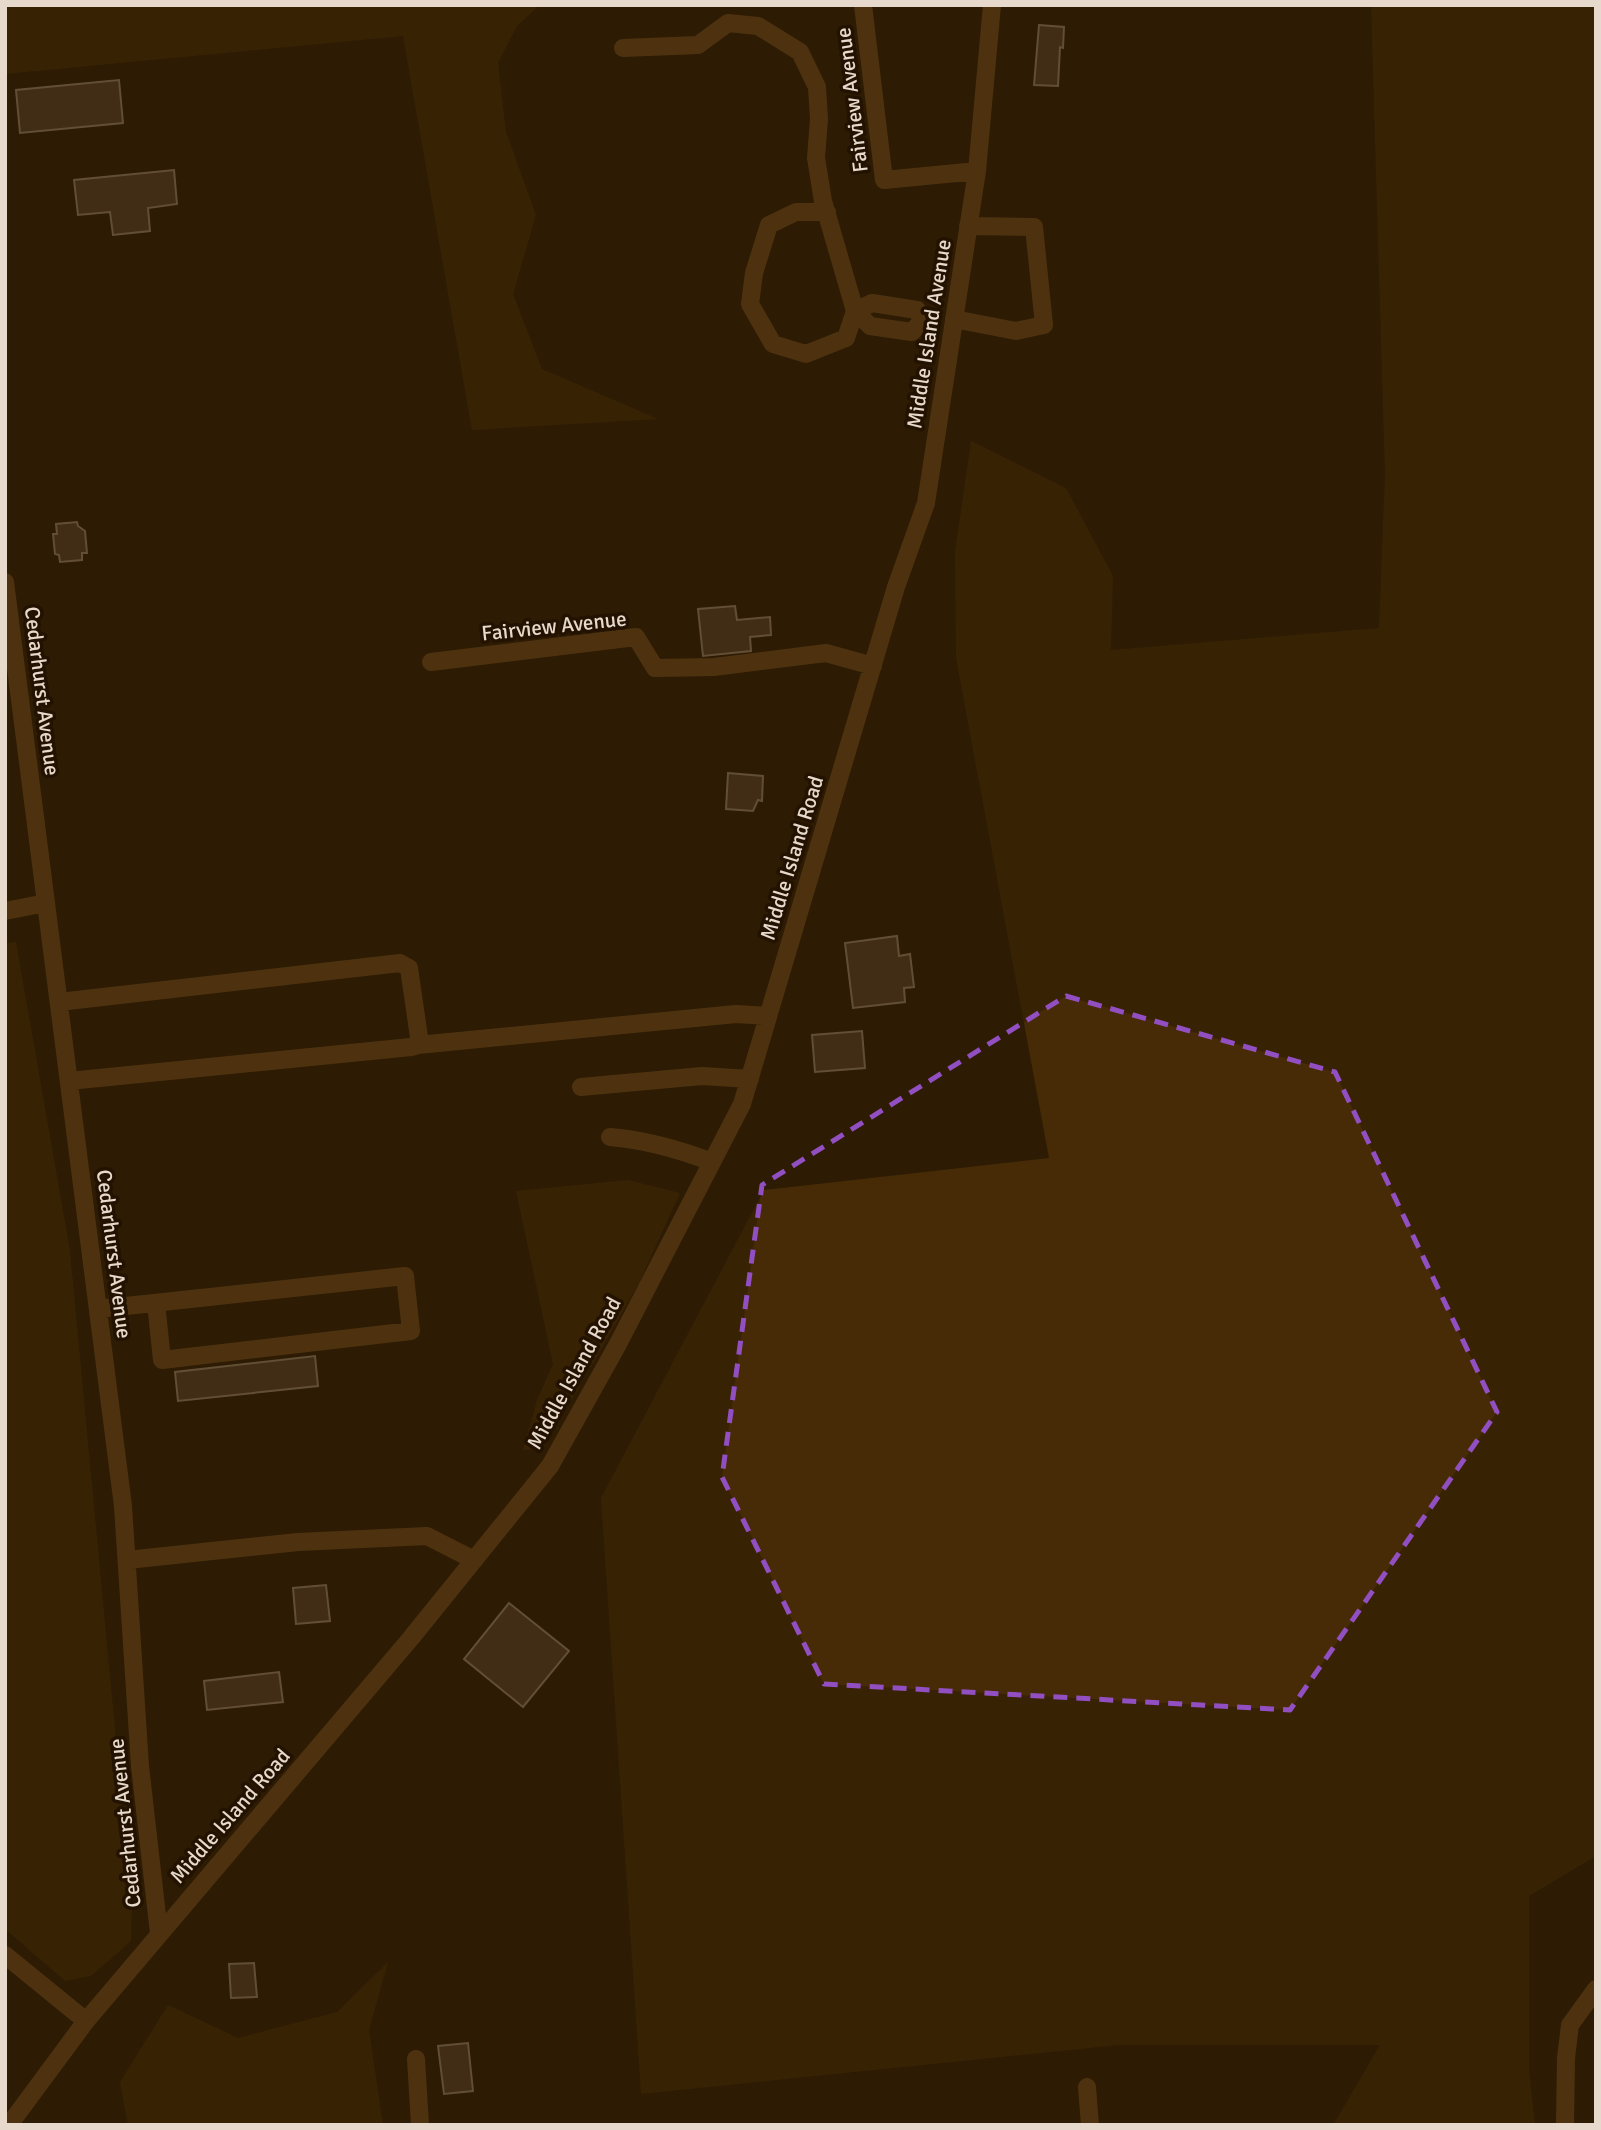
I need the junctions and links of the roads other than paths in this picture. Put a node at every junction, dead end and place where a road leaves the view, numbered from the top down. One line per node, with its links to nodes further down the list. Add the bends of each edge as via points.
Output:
1 (863, 5): 4 (street, Fairview Avenue, via 884,180)
2 (992, 5): 4 (street)
3 (624, 48): 5 (street, via 698,45 728,23 758,26 800,52 817,88 816,158)
4 (976, 172): 6 (street, Middle Island Avenue)
5 (827, 212): 7 (street); 7 (street, via 796,212 769,225 750,304 773,344 806,354 846,338)
6 (968, 226): 8 (street, Middle Island Avenue); 8 (street, via 1034,227 1044,325 1016,331)
7 (855, 311): 8 (street, via 870,326 912,332 922,321)
8 (953, 323): 9 (street, Middle Island Avenue)
9 (926, 503): 12 (street, Middle Island Road)
10 (5, 582): 13 (street, Cedarhurst Avenue)
11 (431, 662): 12 (street, Fairview Avenue, via 636,637 655,668 715,667 826,653)
12 (873, 666): 17 (street, Middle Island Road)
13 (11, 673): 14 (street, Cedarhurst Avenue)
14 (46, 903): 15 (street); 16 (street, Cedarhurst Avenue)
15 (5, 911)
16 (59, 1002): 18 (street, via 400,963 409,968); 20 (street, Cedarhurst Avenue)
17 (768, 1016): 18 (street, via 736,1014); 19 (street, Middle Island Road)
18 (418, 1045): 20 (street)
19 (750, 1079): 21 (street, via 702,1076); 23 (street, Middle Island Road)
20 (69, 1081): 25 (street, Cedarhurst Avenue)
21 (582, 1087)
22 (610, 1137): 23 (street, via 643,1139)
23 (712, 1162): 27 (street, Middle Island Road, via 550,1466)
24 (156, 1303): 24 (street, via 405,1276 411,1331 162,1360); 25 (street)
25 (98, 1309): 26 (street, Cedarhurst Avenue)
26 (127, 1560): 27 (street, via 298,1542 427,1536); 28 (street, Cedarhurst Avenue, via 140,1766)
27 (474, 1560): 28 (street, Middle Island Road)
28 (159, 1933): 31 (street, Middle Island Road)
29 (5, 1955): 31 (street)
30 (1596, 1989): 37 (street, via 1570,2025)
31 (86, 2021): 34 (street, Middle Island Road)
32 (416, 2059): 35 (street)
33 (1087, 2087): 36 (street)
34 (10, 2116)
35 (420, 2125)
36 (1090, 2125)
37 (1565, 2125)

